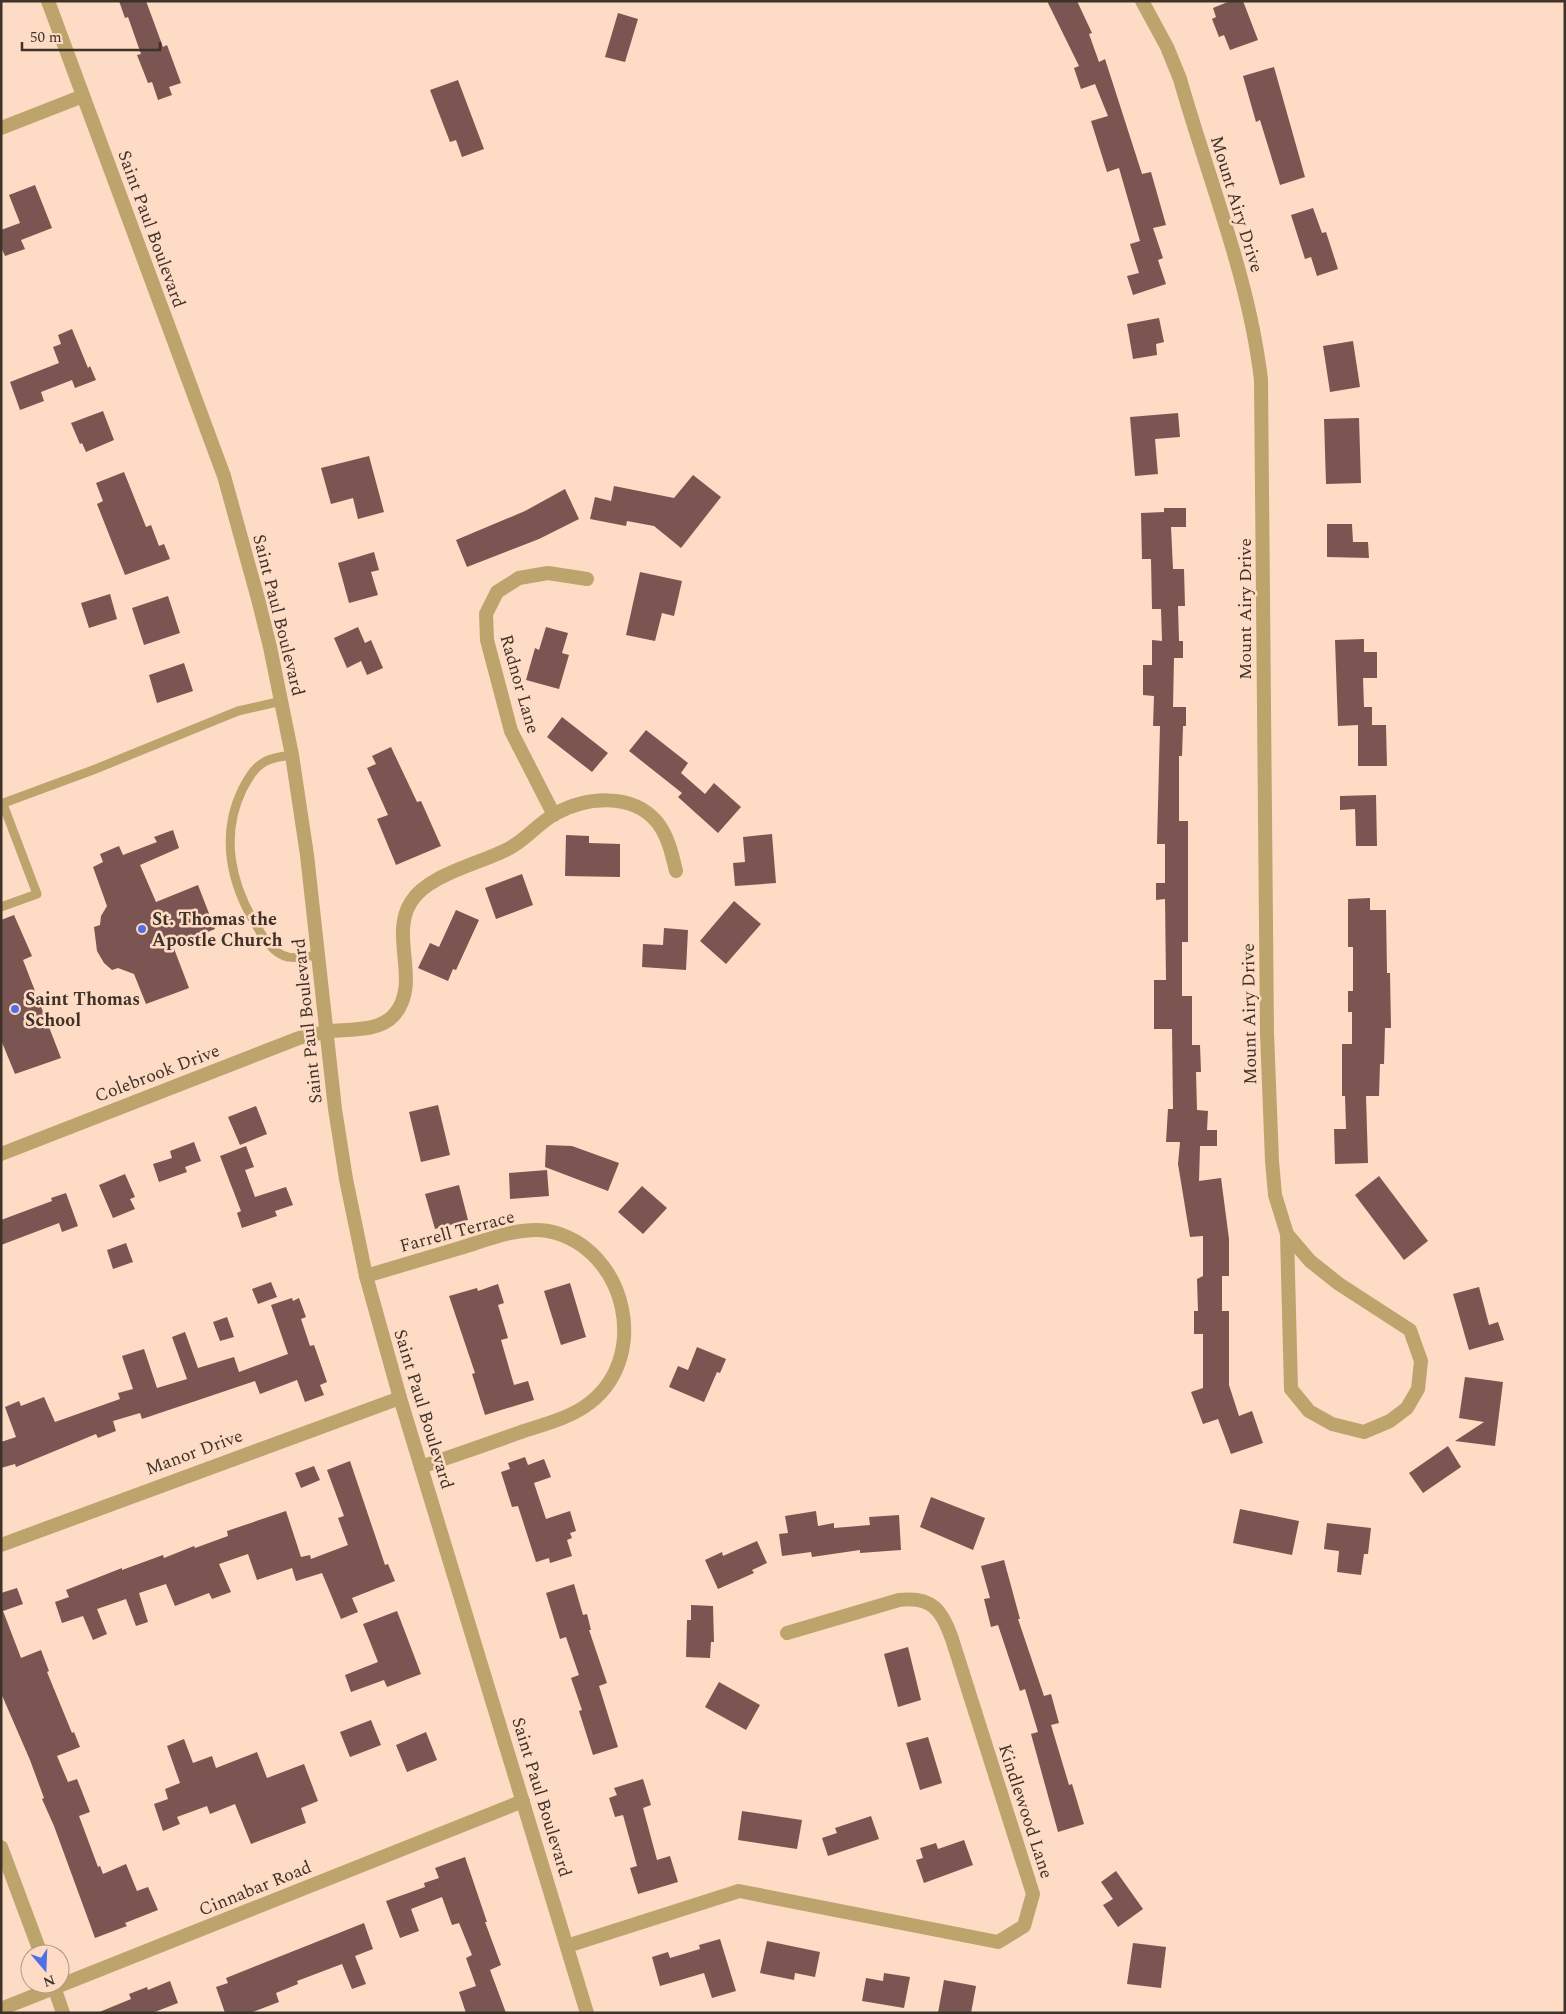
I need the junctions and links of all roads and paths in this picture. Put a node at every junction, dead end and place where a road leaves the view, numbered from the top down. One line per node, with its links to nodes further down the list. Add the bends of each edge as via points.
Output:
1 (48, 1): 3 (street, Saint Paul Boulevard)
2 (1142, 1): 15 (street, Mount Airy Drive, via 1180,79 1247,300 1261,380 1267,1033 1272,1160 1277,1201)
3 (83, 96): 4 (street); 6 (street, Saint Paul Boulevard, via 224,476 261,609)
4 (1, 128)
5 (587, 579): 9 (street, Radnor Lane, via 548,573 519,578 498,592 486,614 486,640 511,731)
6 (282, 701): 7 (street, Saint Paul Boulevard); 8 (lane, via 238,712)
7 (292, 755): 12 (street, Saint Paul Boulevard); 12 (lane, via 264,762 250,775 236,804 230,833 231,862 238,890 259,930 274,950 288,958)
8 (2, 804): 11 (lane, via 37,894)
9 (554, 815): 10 (street, Colebrook Drive, via 596,800 630,804 656,821 664,833); 13 (street, Colebrook Drive, via 507,850 419,891 405,914 402,931 405,986 396,1012 381,1023 366,1028)
10 (676, 871)
11 (1, 907)
12 (318, 955): 13 (street, Saint Paul Boulevard)
13 (327, 1032): 14 (street, Colebrook Drive, via 299,1038); 16 (street, Saint Paul Boulevard, via 346,1179)
14 (1, 1154)
15 (1287, 1234): 15 (street, Mount Airy Drive, via 1291,1389 1309,1411 1332,1424 1364,1432 1390,1421 1407,1408 1418,1389 1421,1361 1410,1330 1339,1284 1310,1261)
16 (366, 1276): 17 (street, Saint Paul Boulevard); 18 (street, Farrell Terrace, via 506,1234 547,1231 571,1240 595,1256 616,1285 622,1303 623,1351 610,1382 592,1401 545,1424)
17 (400, 1398): 18 (street, Saint Paul Boulevard); 19 (street, Manor Drive)
18 (421, 1466): 21 (street, Saint Paul Boulevard)
19 (1, 1545)
20 (787, 1633): 24 (street, Kindlewood Lane, via 899,1600 914,1598 939,1610 952,1639 1033,1894 1024,1926 998,1942 739,1891)
21 (523, 1801): 24 (street, Saint Paul Boulevard); 25 (street, Cinnabar Road)
22 (1, 1847): 23 (street)
23 (37, 1944)
24 (567, 1946): 30 (street, Saint Paul Boulevard)
25 (70, 1980)
26 (36, 1994): 28 (street, Cinnabar Road)
27 (57, 1994): 29 (street)
28 (1, 2009)
29 (63, 2013)
30 (587, 2013)

